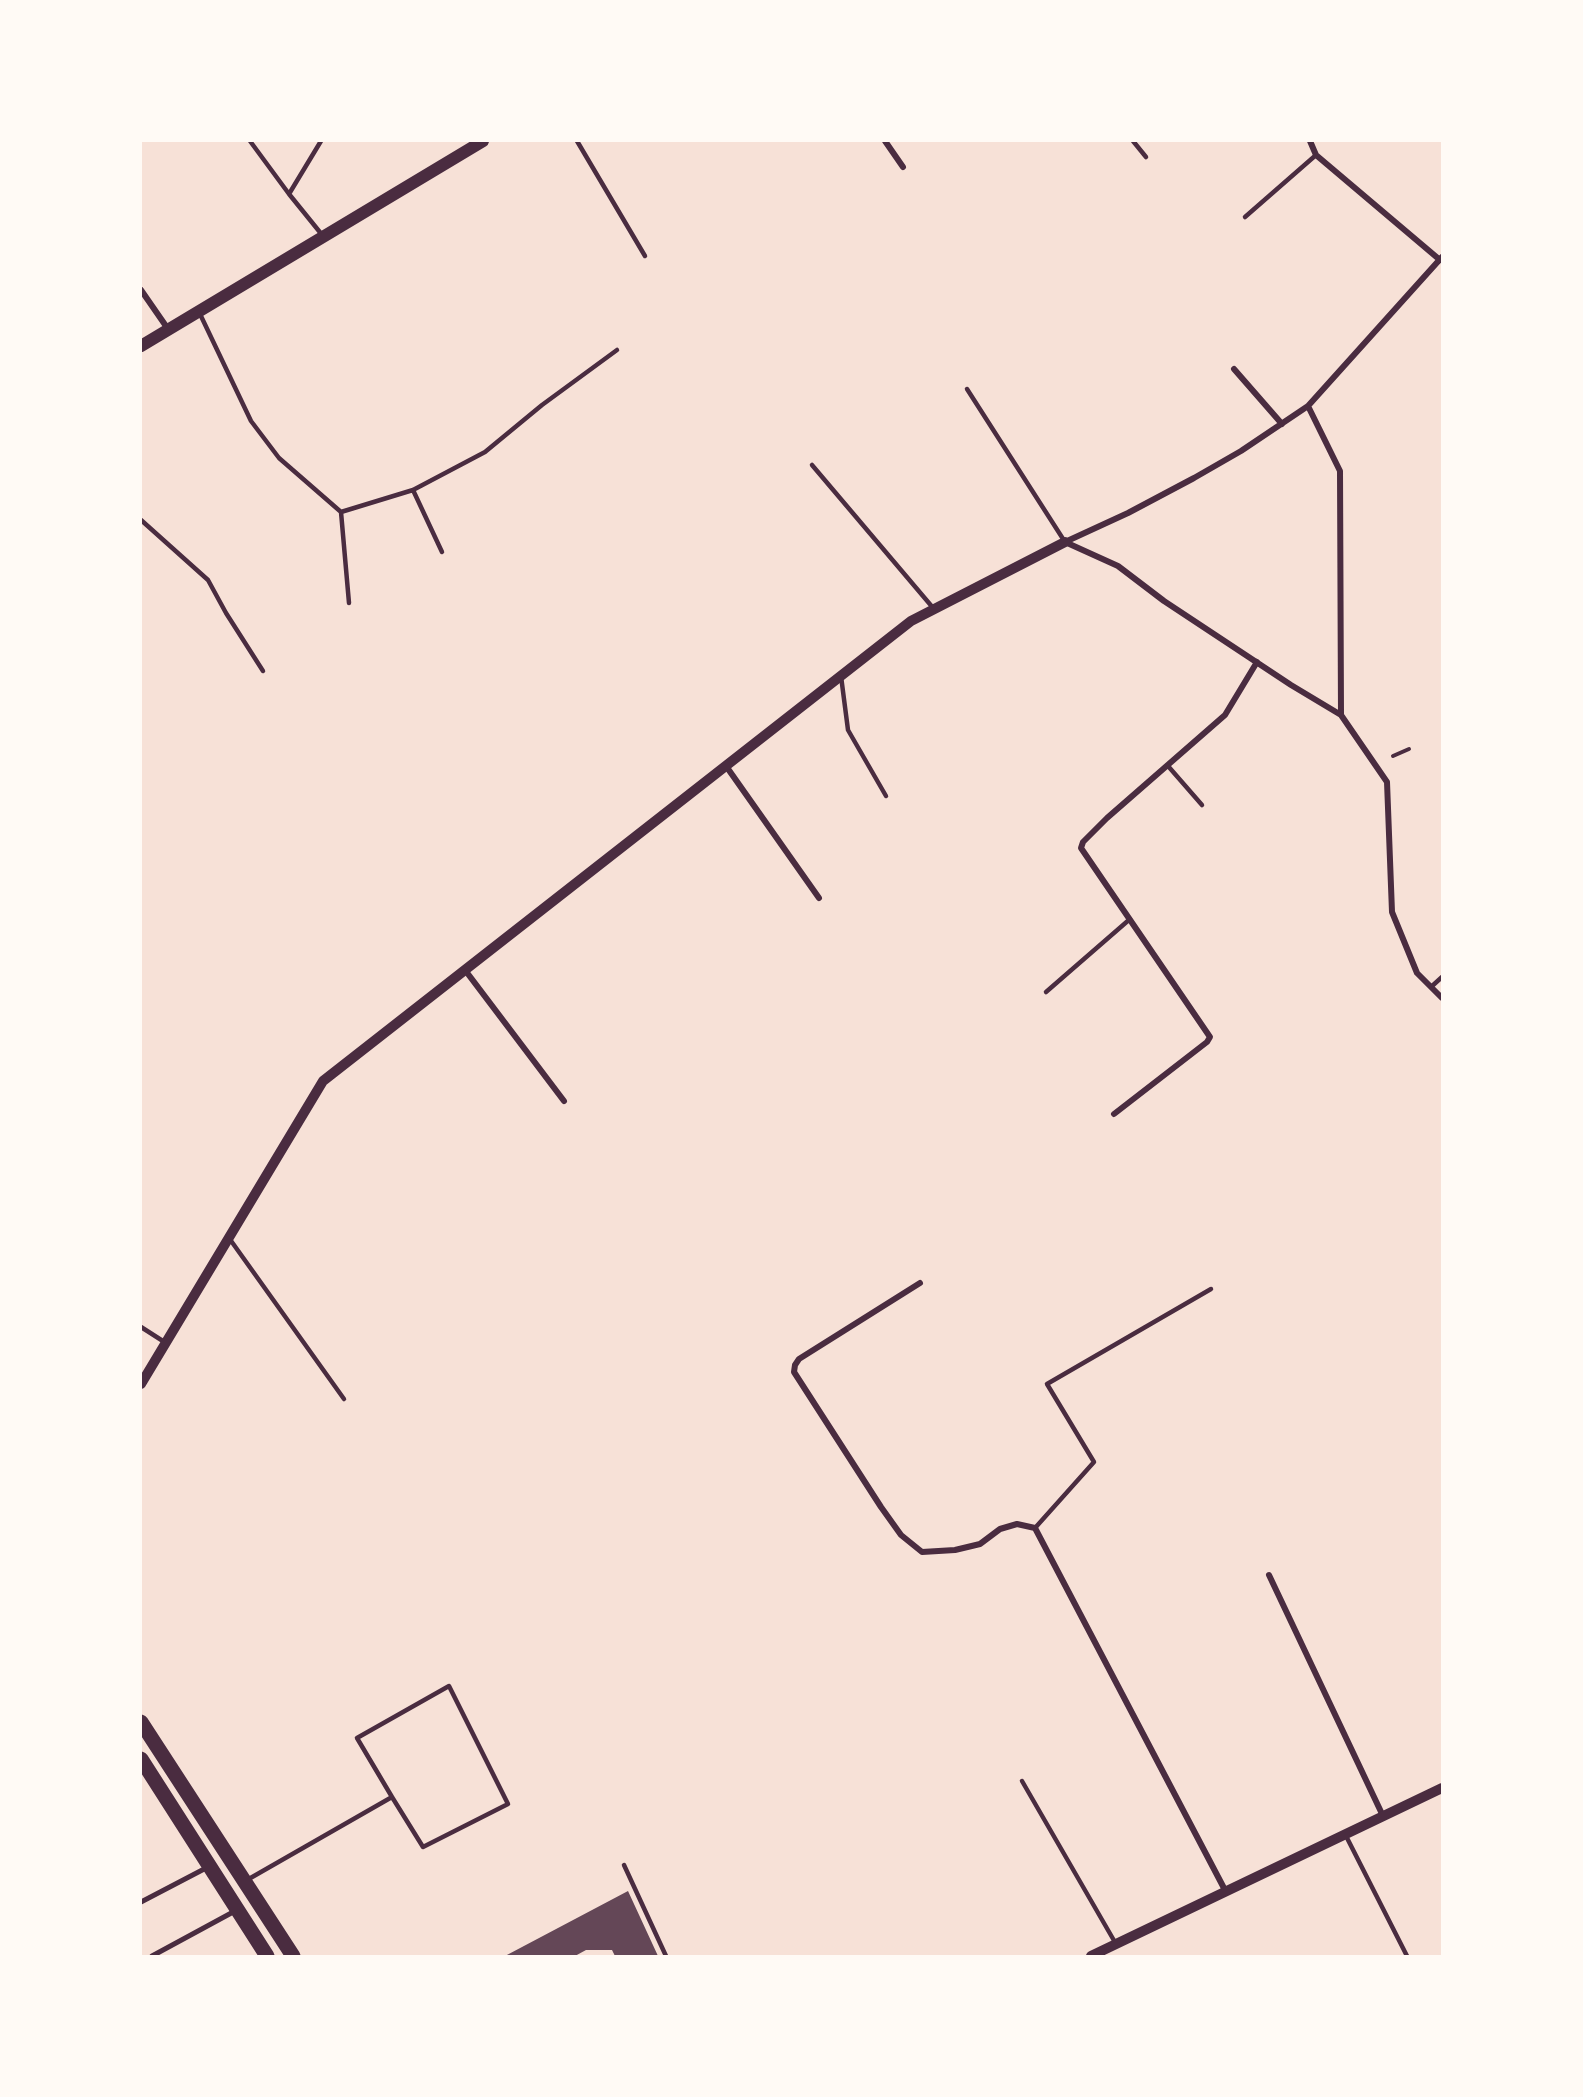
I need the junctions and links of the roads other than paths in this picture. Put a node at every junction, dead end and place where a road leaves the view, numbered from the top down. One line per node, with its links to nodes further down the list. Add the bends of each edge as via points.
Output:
1 (250, 141): 11 (lane)
2 (321, 141): 11 (lane)
3 (483, 141): 13 (main road)
4 (577, 141): 14 (lane)
5 (885, 141): 10 (street)
6 (1133, 141): 9 (lane)
7 (1310, 141): 8 (street)
8 (1316, 155): 12 (lane); 15 (street)
9 (1146, 157)
10 (903, 167)
11 (289, 194): 13 (lane)
12 (1245, 216)
13 (323, 236): 17 (main road)
14 (645, 256)
15 (1441, 259): 23 (street)
16 (141, 290): 18 (street)
17 (199, 311): 18 (main road); 27 (lane, via 251,421 279,458)
18 (168, 330): 19 (main road)
19 (141, 346)
20 (617, 350): 26 (lane, via 485,452)
21 (1234, 369): 24 (street)
22 (967, 389): 29 (lane)
23 (1308, 406): 24 (street); 36 (street, via 1340,471)
24 (1282, 424): 29 (street, via 1194,478)
25 (812, 465): 32 (lane)
26 (413, 490): 27 (lane); 30 (lane)
27 (341, 512): 31 (lane)
28 (141, 520): 34 (lane, via 208,580)
29 (1065, 542): 32 (street); 33 (street, via 1118,566)
30 (442, 552)
31 (349, 603)
32 (934, 609): 35 (street, via 911,621)
33 (1257, 662): 36 (street); 38 (street, via 1225,715)
34 (263, 671)
35 (841, 676): 37 (street); 39 (lane, via 848,730)
36 (1341, 715): 45 (street, via 1387,782 1392,912 1417,973)
37 (726, 766): 41 (street); 43 (street)
38 (1168, 766): 40 (lane); 42 (street, via 1107,818 1081,848)
39 (886, 796)
40 (1202, 806)
41 (819, 898)
42 (1130, 919): 46 (lane); 49 (street, via 1210,1037)
43 (465, 970): 48 (street); 50 (street, via 323,1081)
44 (1442, 977): 45 (lane)
45 (1431, 987): 47 (street)
46 (1046, 992)
47 (1442, 998)
48 (564, 1101)
49 (1113, 1114)
50 (229, 1238): 54 (street); 56 (lane)
51 (920, 1283): 57 (street, via 798,1359 794,1372 880,1507 901,1535 921,1552 980,1544 1000,1529 1017,1524)
52 (1211, 1289): 57 (lane, via 1047,1384 1094,1462)
53 (141, 1327): 54 (lane)
54 (166, 1343): 55 (street)
55 (141, 1384)
56 (344, 1399)
57 (1035, 1528): 70 (street)
58 (1269, 1575): 65 (street)
59 (141, 1722): 60 (main road)
60 (167, 1762): 61 (lane); 69 (main road)
61 (143, 1767): 68 (main road)
62 (1022, 1781): 73 (lane)
63 (1442, 1788): 65 (street)
64 (392, 1797): 64 (lane, via 357,1738 449,1686 508,1804 423,1847); 69 (lane)
65 (1383, 1816): 66 (street)
66 (1345, 1834): 70 (street); 79 (lane)
67 (624, 1865): 77 (lane)
68 (209, 1866): 71 (street); 72 (main road)
69 (245, 1881): 76 (main road)
70 (1226, 1892): 73 (street)
71 (141, 1902)
72 (237, 1910): 74 (street); 75 (main road)
73 (1116, 1944): 78 (street)
74 (152, 1956)
75 (267, 1956)
76 (293, 1956)
77 (666, 1956)
78 (1091, 1956)
79 (1407, 1956)

